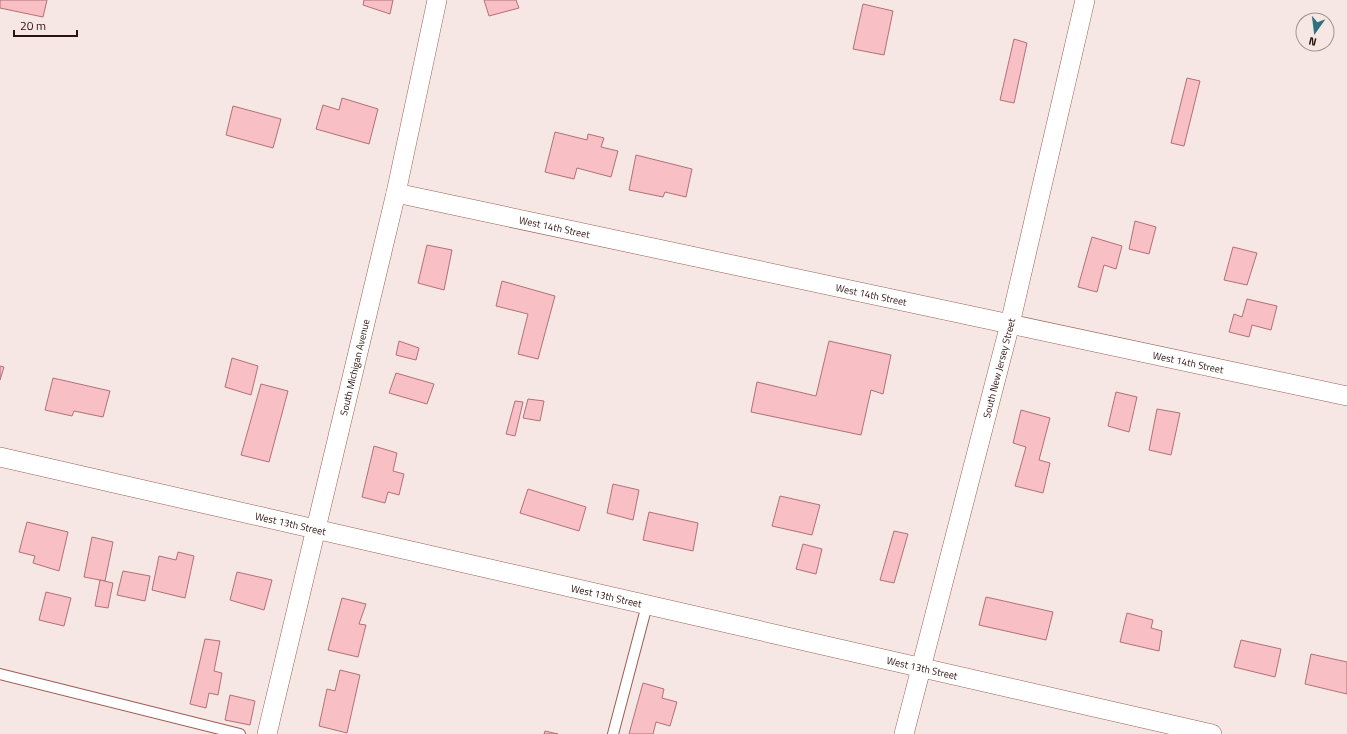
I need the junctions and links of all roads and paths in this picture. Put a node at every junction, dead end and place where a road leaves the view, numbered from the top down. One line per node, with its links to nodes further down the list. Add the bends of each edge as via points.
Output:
1 (437, 0): 3 (street, South Michigan Avenue)
2 (1085, 0): 4 (street, South New Jersey Street)
3 (396, 193): 4 (street, West 14th Street); 7 (street, South Michigan Avenue)
4 (1010, 324): 5 (street, West 14th Street); 9 (street, South New Jersey Street)
5 (1347, 396)
6 (0, 457): 7 (street, West 13th Street)
7 (315, 529): 8 (street, West 13th Street); 12 (street, South Michigan Avenue)
8 (647, 605): 9 (street, West 13th Street); 13 (lane)
9 (920, 667): 14 (street, South New Jersey Street); 15 (street, West 13th Street)
10 (0, 674): 11 (lane)
11 (240, 734)
12 (267, 734)
13 (613, 734)
14 (904, 734)
15 (1212, 734)

